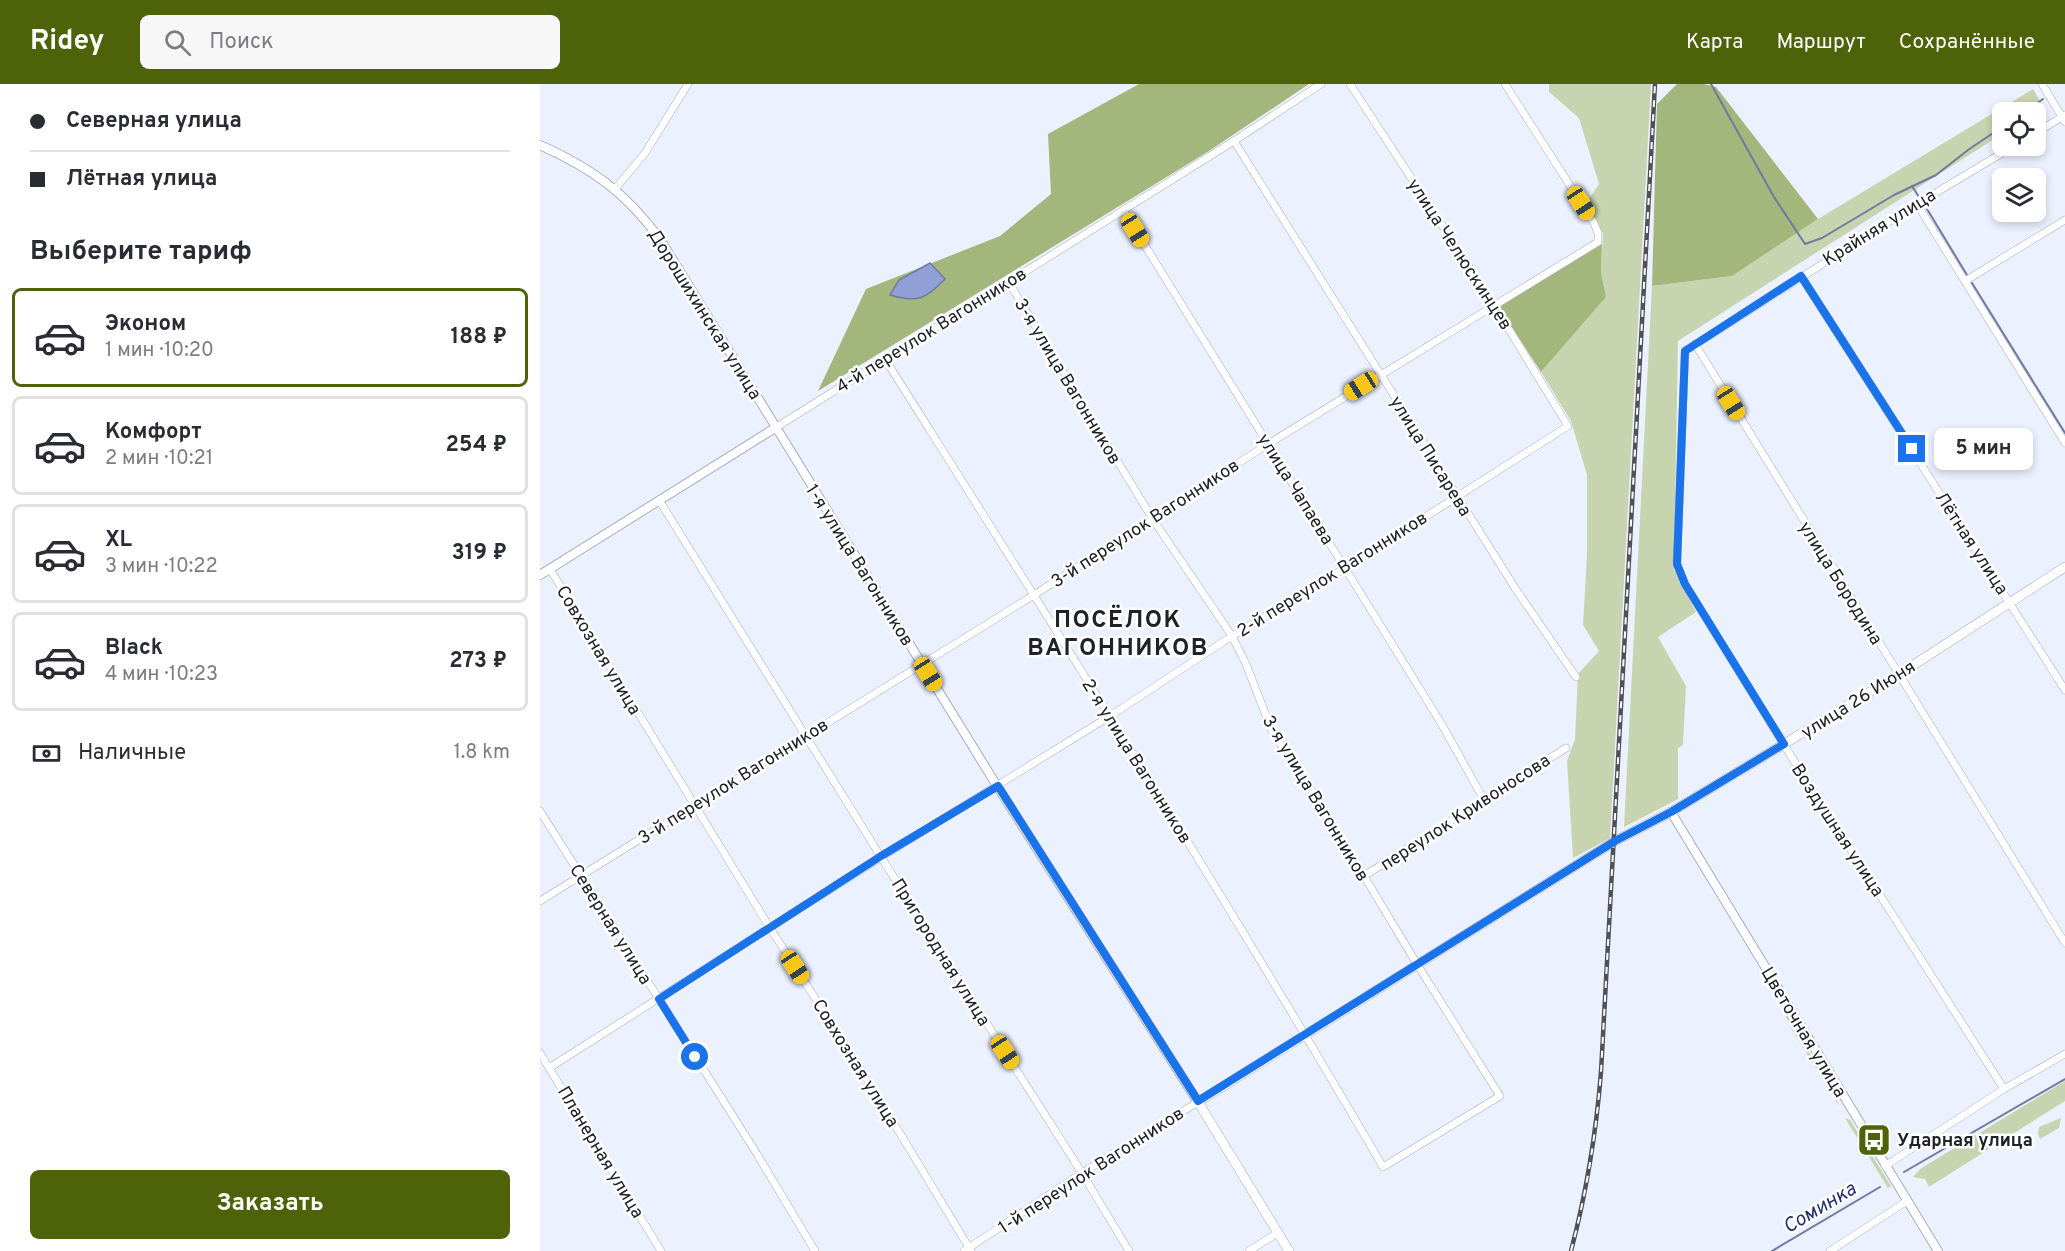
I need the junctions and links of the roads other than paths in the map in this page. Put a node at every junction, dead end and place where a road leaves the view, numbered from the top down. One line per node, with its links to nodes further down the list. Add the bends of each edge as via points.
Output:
1 (687, 84): 11 (street, via 645,153)
2 (1321, 84): 8 (street, 4-й переулок Вагонников)
3 (1350, 84): 18 (street, улица Челюскинцев)
4 (1505, 84): 18 (street, 3-й переулок Вагонников, via 1594,223 1598,242)
5 (2042, 84): 6 (street)
6 (2064, 118): 7 (street)
7 (2046, 128)
8 (1234, 141): 13 (street, 4-й переулок Вагонников); 22 (street, улица Писарева)
9 (540, 146): 11 (street, Дорошихинская улица, via 585,167)
10 (1997, 156): 12 (street, Крайняя улица)
11 (615, 189): 24 (street, Дорошихинская улица, via 660,239)
12 (1917, 204): 15 (street, Крайняя улица); 17 (street)
13 (1123, 210): 16 (street, 4-й переулок Вагонников); 26 (street, улица Чапаева)
14 (2065, 220): 17 (street)
15 (1801, 276): 19 (street, Крайняя улица); 35 (street, Лётная улица)
16 (1008, 281): 21 (street, 4-й переулок Вагонников); 29 (street, 3-я улица Вагонников)
17 (1965, 281): 25 (street)
18 (1494, 305): 22 (street, 3-й переулок Вагонников); 23 (street, улица Челюскинцев)
19 (1695, 344): 20 (street, Крайняя улица); 38 (street, улица Бородина)
20 (1685, 351): 43 (street, Воздушная улица, via 1677,564 1685,584)
21 (885, 359): 24 (street, 4-й переулок Вагонников); 34 (street, 2-я улица Вагонников)
22 (1380, 375): 26 (street, 3-й переулок Вагонников); 27 (street, улица Писарева)
23 (1568, 426): 27 (street, 2-й переулок Вагонников)
24 (775, 428): 28 (street, 4-й переулок Вагонников); 37 (street, 1-я улица Вагонников)
25 (2064, 440)
26 (1268, 444): 29 (street, 3-й переулок Вагонников); 31 (street, улица Чапаева)
27 (1457, 496): 31 (street, 2-й переулок Вагонников); 39 (street, улица Писарева)
28 (658, 500): 32 (street, 4-й переулок Вагонников); 42 (street, Пригородная улица)
29 (1152, 518): 34 (street, 3-й переулок Вагонников); 36 (street, 3-я улица Вагонников)
30 (2065, 567): 35 (main road, улица 26 Июня)
31 (1345, 568): 36 (street, 2-й переулок Вагонников); 46 (street, улица Чапаева)
32 (550, 569): 33 (street, 4-й переулок Вагонников); 47 (street, Совхозная улица)
33 (540, 575)
34 (1034, 595): 37 (street, 3-й переулок Вагонников); 41 (street, 2-я улица Вагонников)
35 (2011, 603): 38 (main road, улица 26 Июня); 40 (street, Лётная улица)
36 (1232, 636): 41 (street, 2-й переулок Вагонников); 53 (street, 3-я улица Вагонников, via 1272,731)
37 (922, 664): 42 (street, 3-й переулок Вагонников); 45 (street, 1-я улица Вагонников)
38 (1898, 675): 43 (main road, улица 26 Июня); 56 (street, улица Бородина)
39 (1576, 676)
40 (2065, 690)
41 (1110, 716): 45 (street, 2-й переулок Вагонников); 59 (street, 2-я улица Вагонников)
42 (807, 735): 47 (street, 3-й переулок Вагонников); 51 (street, Пригородная улица)
43 (1784, 744): 49 (main road, улица 26 Июня); 63 (street, Воздушная улица)
44 (1566, 748): 46 (street, переулок Кривоносова)
45 (998, 786): 51 (street, 2-й переулок Вагонников); 64 (street, 1-я улица Вагонников)
46 (1484, 800): 53 (street, переулок Кривоносова)
47 (694, 805): 52 (street, 3-й переулок Вагонников); 55 (street, Совхозная улица)
48 (540, 811): 52 (street, Северная улица)
49 (1671, 812): 50 (main road, улица 26 Июня); 65 (street, Цветочная улица)
50 (1615, 841): 57 (main road, 1-й переулок Вагонников)
51 (881, 856): 55 (street, 2-й переулок Вагонников); 67 (street, Пригородная улица)
52 (581, 876): 54 (street, 3-й переулок Вагонников); 58 (street, Северная улица)
53 (1364, 876): 57 (street, 3-я улица Вагонников)
54 (540, 901)
55 (770, 928): 58 (street, 2-й переулок Вагонников); 70 (street, Совхозная улица)
56 (2065, 943)
57 (1417, 964): 59 (main road, 1-й переулок Вагонников); 66 (street, 3-я улица Вагонников, via 1500,1096)
58 (659, 999): 62 (street, 2-й переулок Вагонников); 72 (street, Северная улица)
59 (1306, 1034): 64 (main road, 1-й переулок Вагонников); 66 (street, 2-я улица Вагонников)
60 (540, 1053): 62 (street, Планерная улица)
61 (2065, 1054): 63 (street)
62 (549, 1068): 71 (street, Планерная улица)
63 (2004, 1089): 65 (street)
64 (1198, 1101): 67 (street, 1-й переулок Вагонников); 69 (main road, 1-я улица Вагонников)
65 (1885, 1166): 68 (street, Цветочная улица)
66 (1383, 1167)
67 (1082, 1173): 70 (street, 1-й переулок Вагонников); 73 (street, Пригородная улица)
68 (1907, 1202): 76 (street); 77 (street, Цветочная улица)
69 (1278, 1233): 74 (street); 75 (main road, 1-я улица Вагонников)
70 (968, 1250)
71 (661, 1251)
72 (815, 1251)
73 (1129, 1251)
74 (1250, 1251)
75 (1289, 1251)
76 (1830, 1251)
77 (1938, 1251)

